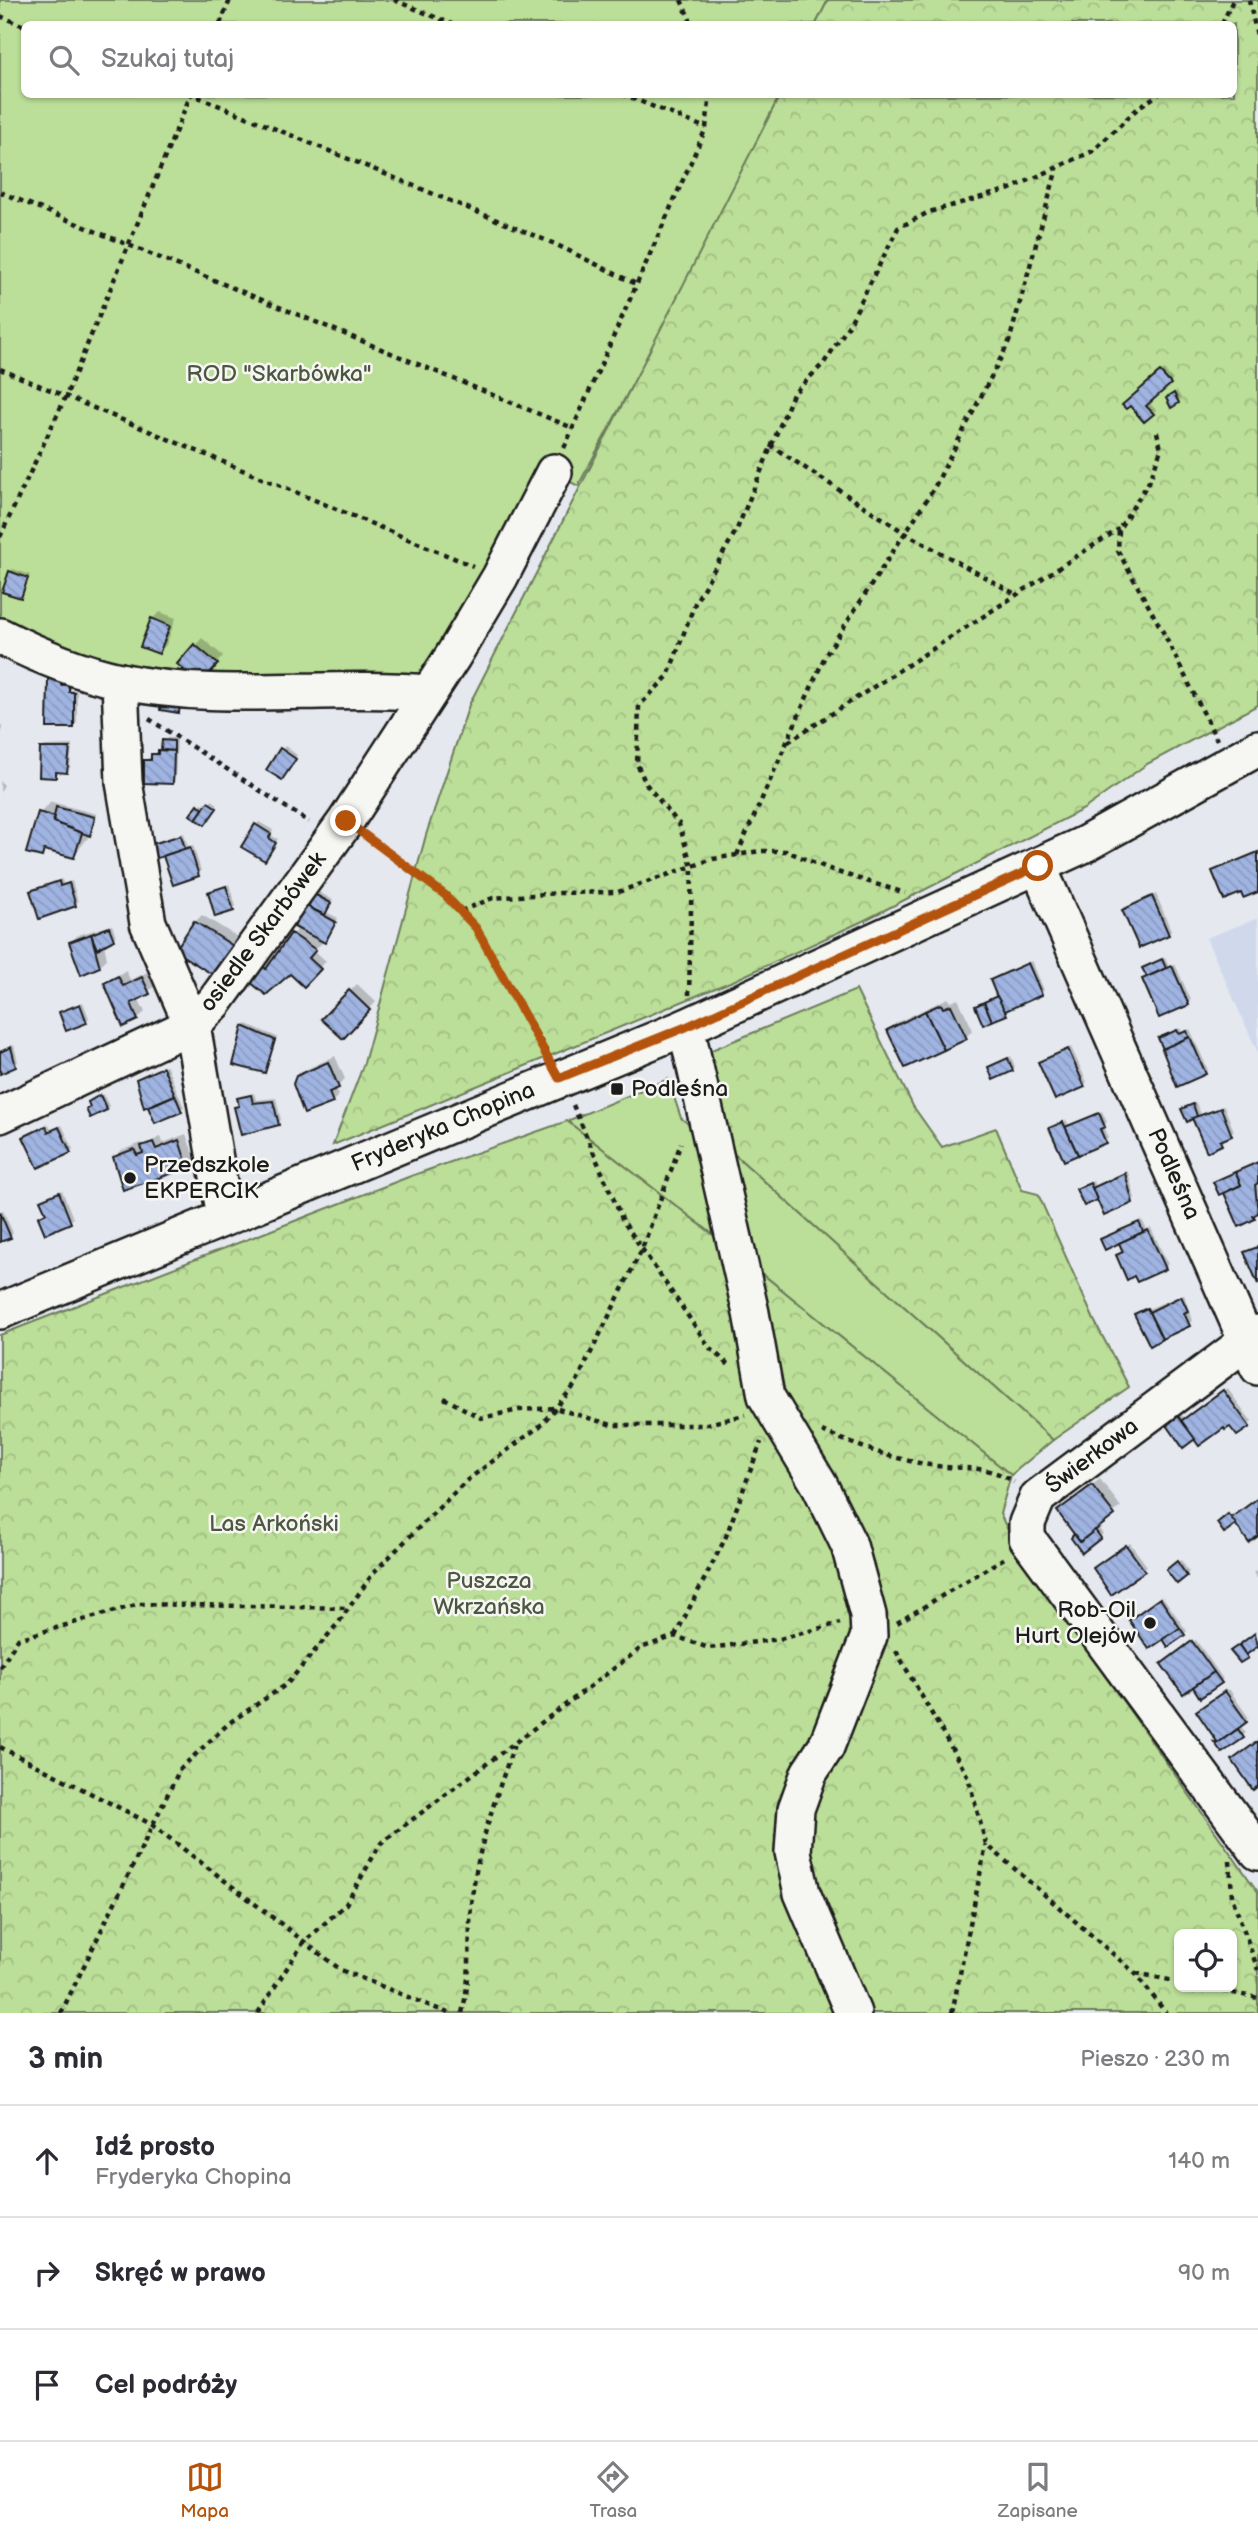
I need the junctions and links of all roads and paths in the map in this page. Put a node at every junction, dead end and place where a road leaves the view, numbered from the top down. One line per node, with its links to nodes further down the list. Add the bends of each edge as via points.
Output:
1 (230, 0): 7 (path)
2 (394, 0): 8 (path)
3 (681, 0): 9 (path)
4 (1233, 0): 10 (path)
5 (1248, 0): 12 (path)
6 (0, 16): 11 (path)
7 (221, 21)
8 (445, 21)
9 (691, 21)
10 (1223, 21)
11 (21, 25)
12 (1258, 40)
13 (189, 98): 21 (path)
14 (201, 98): 22 (path, via 555,244)
15 (632, 98): 18 (path)
16 (710, 98): 18 (path)
17 (1153, 98): 19 (path, via 1093,150)
18 (706, 128): 22 (path)
19 (1057, 167): 27 (path, via 1010,189 929,212 898,228 849,325 824,363 793,394); 30 (path, via 1010,342 933,490)
20 (0, 192): 21 (path)
21 (131, 246): 24 (path); 25 (path)
22 (639, 285): 25 (path)
23 (0, 369): 24 (path)
24 (66, 397): 31 (path); 32 (path)
25 (573, 428): 28 (path)
26 (1157, 432): 29 (path, via 1161,449 1150,480)
27 (770, 445): 30 (path); 43 (path, via 737,529 695,603 668,676 639,706 637,765 678,824)
28 (554, 472): 32 (street)
29 (1119, 529): 33 (path); 39 (path, via 1118,551 1163,632)
30 (905, 533): 33 (path); 38 (path, via 825,656)
31 (0, 537)
32 (500, 577): 36 (street)
33 (1018, 595): 38 (path)
34 (0, 636): 35 (street, via 33,653)
35 (120, 681): 36 (street, via 197,691); 46 (street, osiedle Skarbówek, via 124,782 148,923)
36 (429, 692): 40 (street)
37 (146, 718): 40 (path, osiedle Skarbówek)
38 (787, 742): 41 (path)
39 (1244, 757): 42 (street, Fryderyka Chopina)
40 (340, 830): 45 (path, via 445,895); 46 (street, osiedle Skarbówek, via 214,1003)
41 (737, 855): 43 (path); 44 (path, via 786,851)
42 (1038, 866): 47 (street, Fryderyka Chopina); 54 (street, Podleśna)
43 (692, 867): 45 (path, via 618,892 493,898); 47 (path)
44 (911, 895)
45 (461, 911): 48 (path, via 476,928)
46 (192, 1025): 50 (street, osiedle Skarbówek); 51 (street, osiedle Skarbówek)
47 (686, 1027): 48 (street, Fryderyka Chopina); 49 (street)
48 (559, 1078): 51 (street, Fryderyka Chopina); 52 (path, via 623,1221)
49 (700, 1093): 52 (path); 56 (street)
50 (0, 1115)
51 (225, 1217): 53 (street, Fryderyka Chopina)
52 (642, 1249): 56 (path, via 710,1348); 57 (path, via 575,1385)
53 (0, 1311)
54 (1254, 1347): 59 (street, Świerkowa)
55 (444, 1398): 57 (path, via 481,1418)
56 (769, 1403): 57 (path, via 703,1425 612,1425); 62 (street, via 820,1486 849,1545); 63 (path, via 725,1539)
57 (555, 1408): 61 (path, via 540,1426 466,1481 373,1572)
58 (818, 1429): 59 (path, via 864,1450 936,1466 996,1470)
59 (1038, 1497): 60 (street, Świerkowa, via 1027,1523)
60 (1027, 1538): 62 (path, via 1005,1558 916,1614); 68 (street)
61 (349, 1608): 64 (path, via 139,1604 18,1639); 67 (path, via 287,1684 229,1723 180,1769)
62 (868, 1626): 63 (path, via 709,1648); 69 (path, via 891,1644 968,1777); 80 (street, via 826,1747 809,1773 796,1809 793,1852 802,1893)
63 (676, 1636): 65 (path, via 640,1648)
64 (0, 1667)
65 (514, 1744): 70 (path, via 381,1843 346,1904); 79 (path, via 486,1829 471,1905 470,1980)
66 (0, 1747): 67 (path)
67 (151, 1824): 70 (path); 76 (path)
68 (1249, 1840): 71 (path, via 1228,1866 1232,1897)
69 (986, 1844): 72 (path); 81 (path)
70 (303, 1944): 77 (path); 78 (path, via 341,1970)
71 (1258, 1970)
72 (1135, 1973): 73 (path); 82 (path)
73 (1174, 1981)
74 (1228, 1992): 75 (path)
75 (1258, 1998)
76 (61, 2013)
77 (258, 2013)
78 (448, 2013)
79 (462, 2013)
80 (853, 2013)
81 (952, 2013)
82 (1166, 2013)

